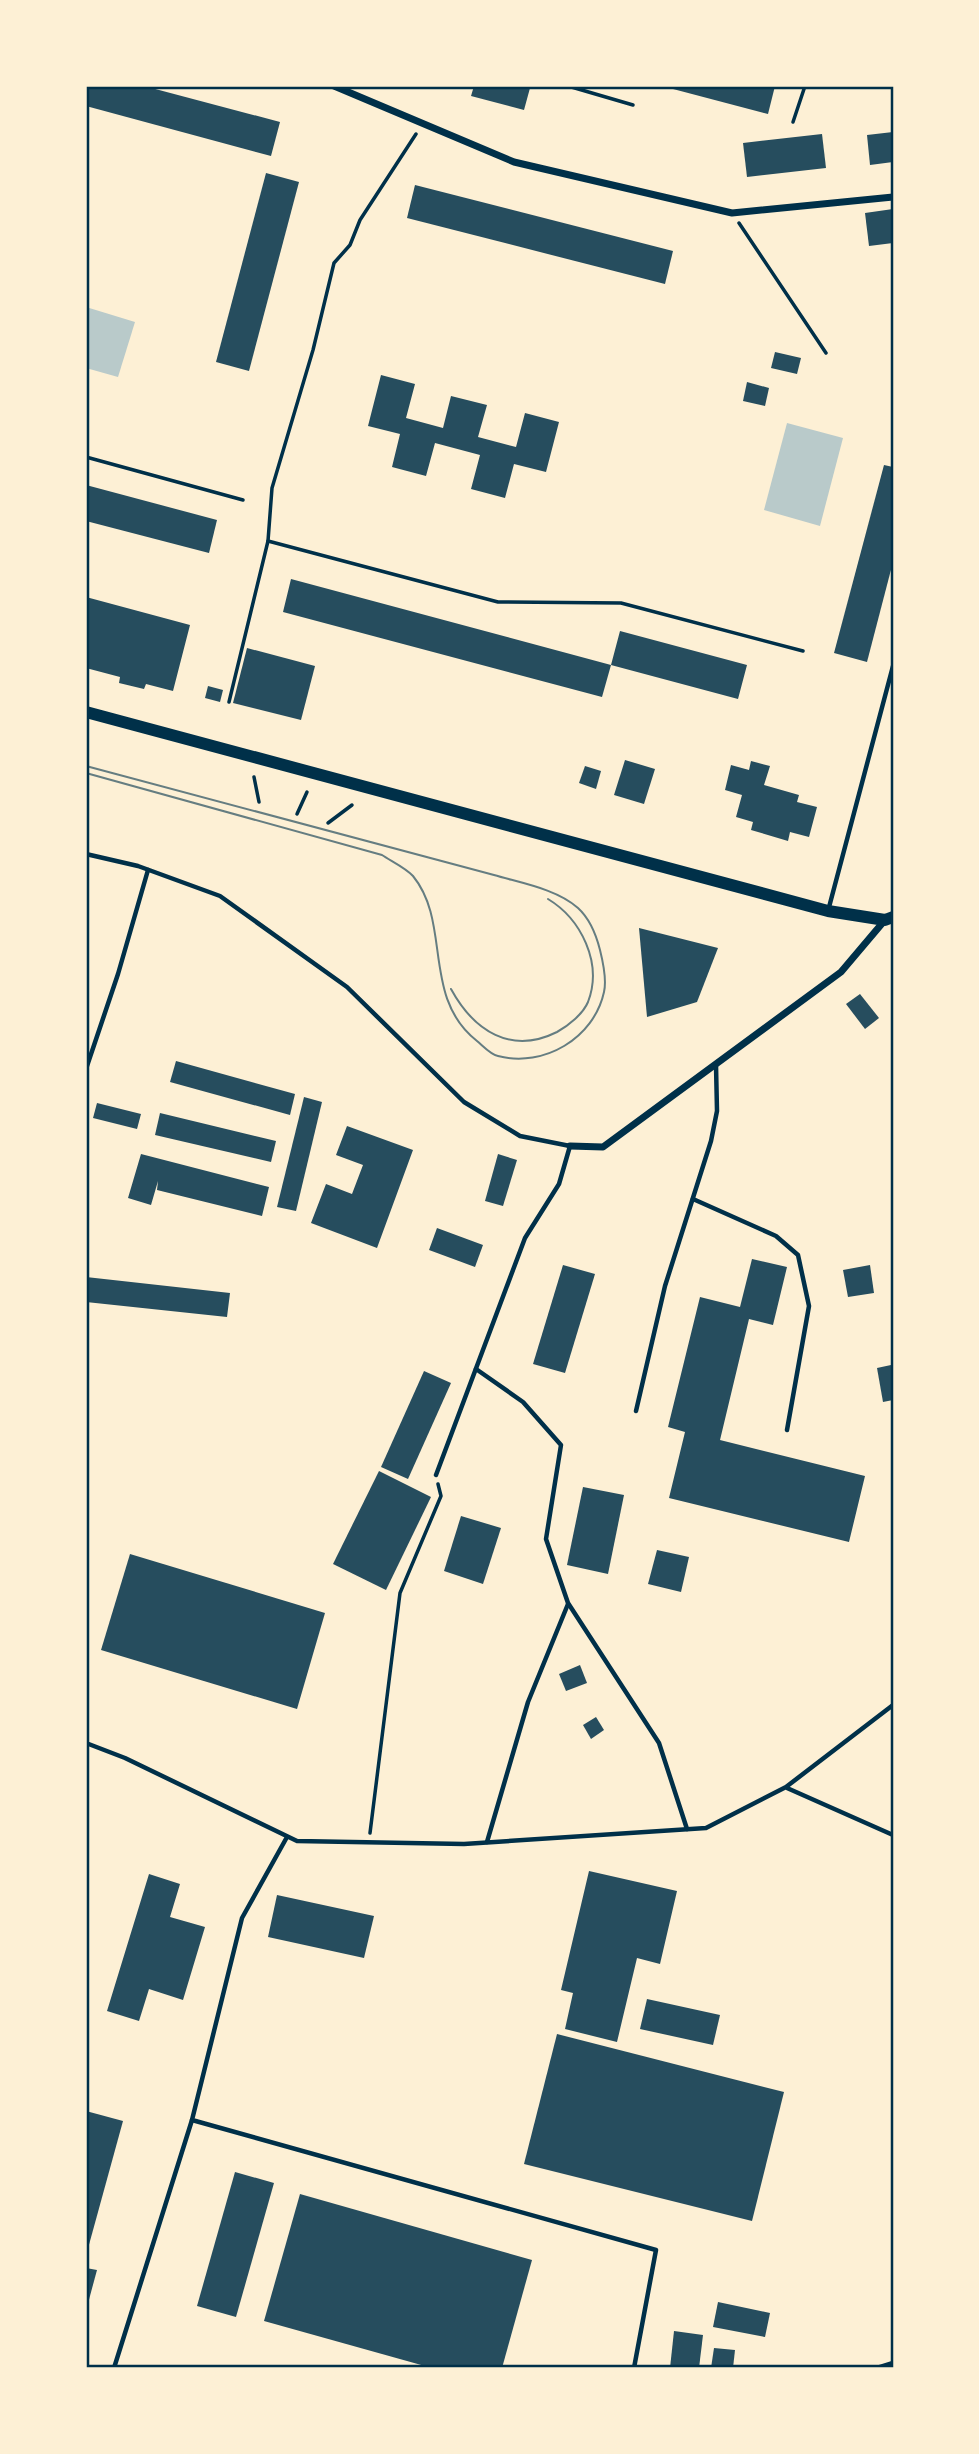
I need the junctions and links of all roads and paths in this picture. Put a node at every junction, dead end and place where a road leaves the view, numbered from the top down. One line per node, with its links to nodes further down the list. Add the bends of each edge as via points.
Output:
1 (334, 86): 6 (street)
2 (568, 86): 4 (path)
3 (805, 86): 5 (path)
4 (633, 106)
5 (793, 122)
6 (422, 123): 8 (street, via 514,162); 12 (path, via 334,263 272,488)
7 (893, 197): 8 (street)
8 (732, 213): 9 (path)
9 (826, 353)
10 (86, 457): 11 (path)
11 (243, 500)
12 (268, 541): 13 (path, via 498,602 621,603); 15 (path)
13 (803, 651)
14 (893, 666): 25 (lane)
15 (229, 702)
16 (86, 712): 25 (main road)
17 (254, 777): 19 (path)
18 (307, 792): 21 (path)
19 (259, 802)
20 (352, 805): 22 (path)
21 (298, 814)
22 (328, 823)
23 (86, 854): 24 (lane)
24 (148, 870): 28 (lane); 29 (lane, via 220,896 347,987 464,1102 520,1136)
25 (828, 911): 26 (main road)
26 (889, 919): 27 (street, via 841,972)
27 (716, 1064): 29 (street, via 604,1147); 30 (lane, via 717,1111)
28 (86, 1069)
29 (570, 1146): 31 (lane, via 559,1184 525,1238)
30 (692, 1199): 32 (lane); 33 (lane, via 776,1236 798,1255 809,1306)
31 (476, 1369): 34 (lane); 35 (lane, via 523,1402 561,1445 546,1539)
32 (635, 1410)
33 (787, 1430)
34 (436, 1475): 42 (path, via 442,1496 400,1593)
35 (568, 1603): 39 (lane, via 659,1743); 43 (lane, via 528,1702)
36 (893, 1705): 38 (lane)
37 (86, 1743): 41 (lane)
38 (786, 1787): 39 (lane, via 706,1828); 40 (lane)
39 (687, 1829): 43 (lane)
40 (893, 1835)
41 (288, 1837): 42 (lane); 44 (lane, via 242,1918)
42 (369, 1842): 43 (lane)
43 (487, 1842)
44 (192, 2120): 46 (lane); 47 (lane, via 656,2250)
45 (893, 2363): 48 (lane)
46 (114, 2368)
47 (635, 2368)
48 (877, 2368)

